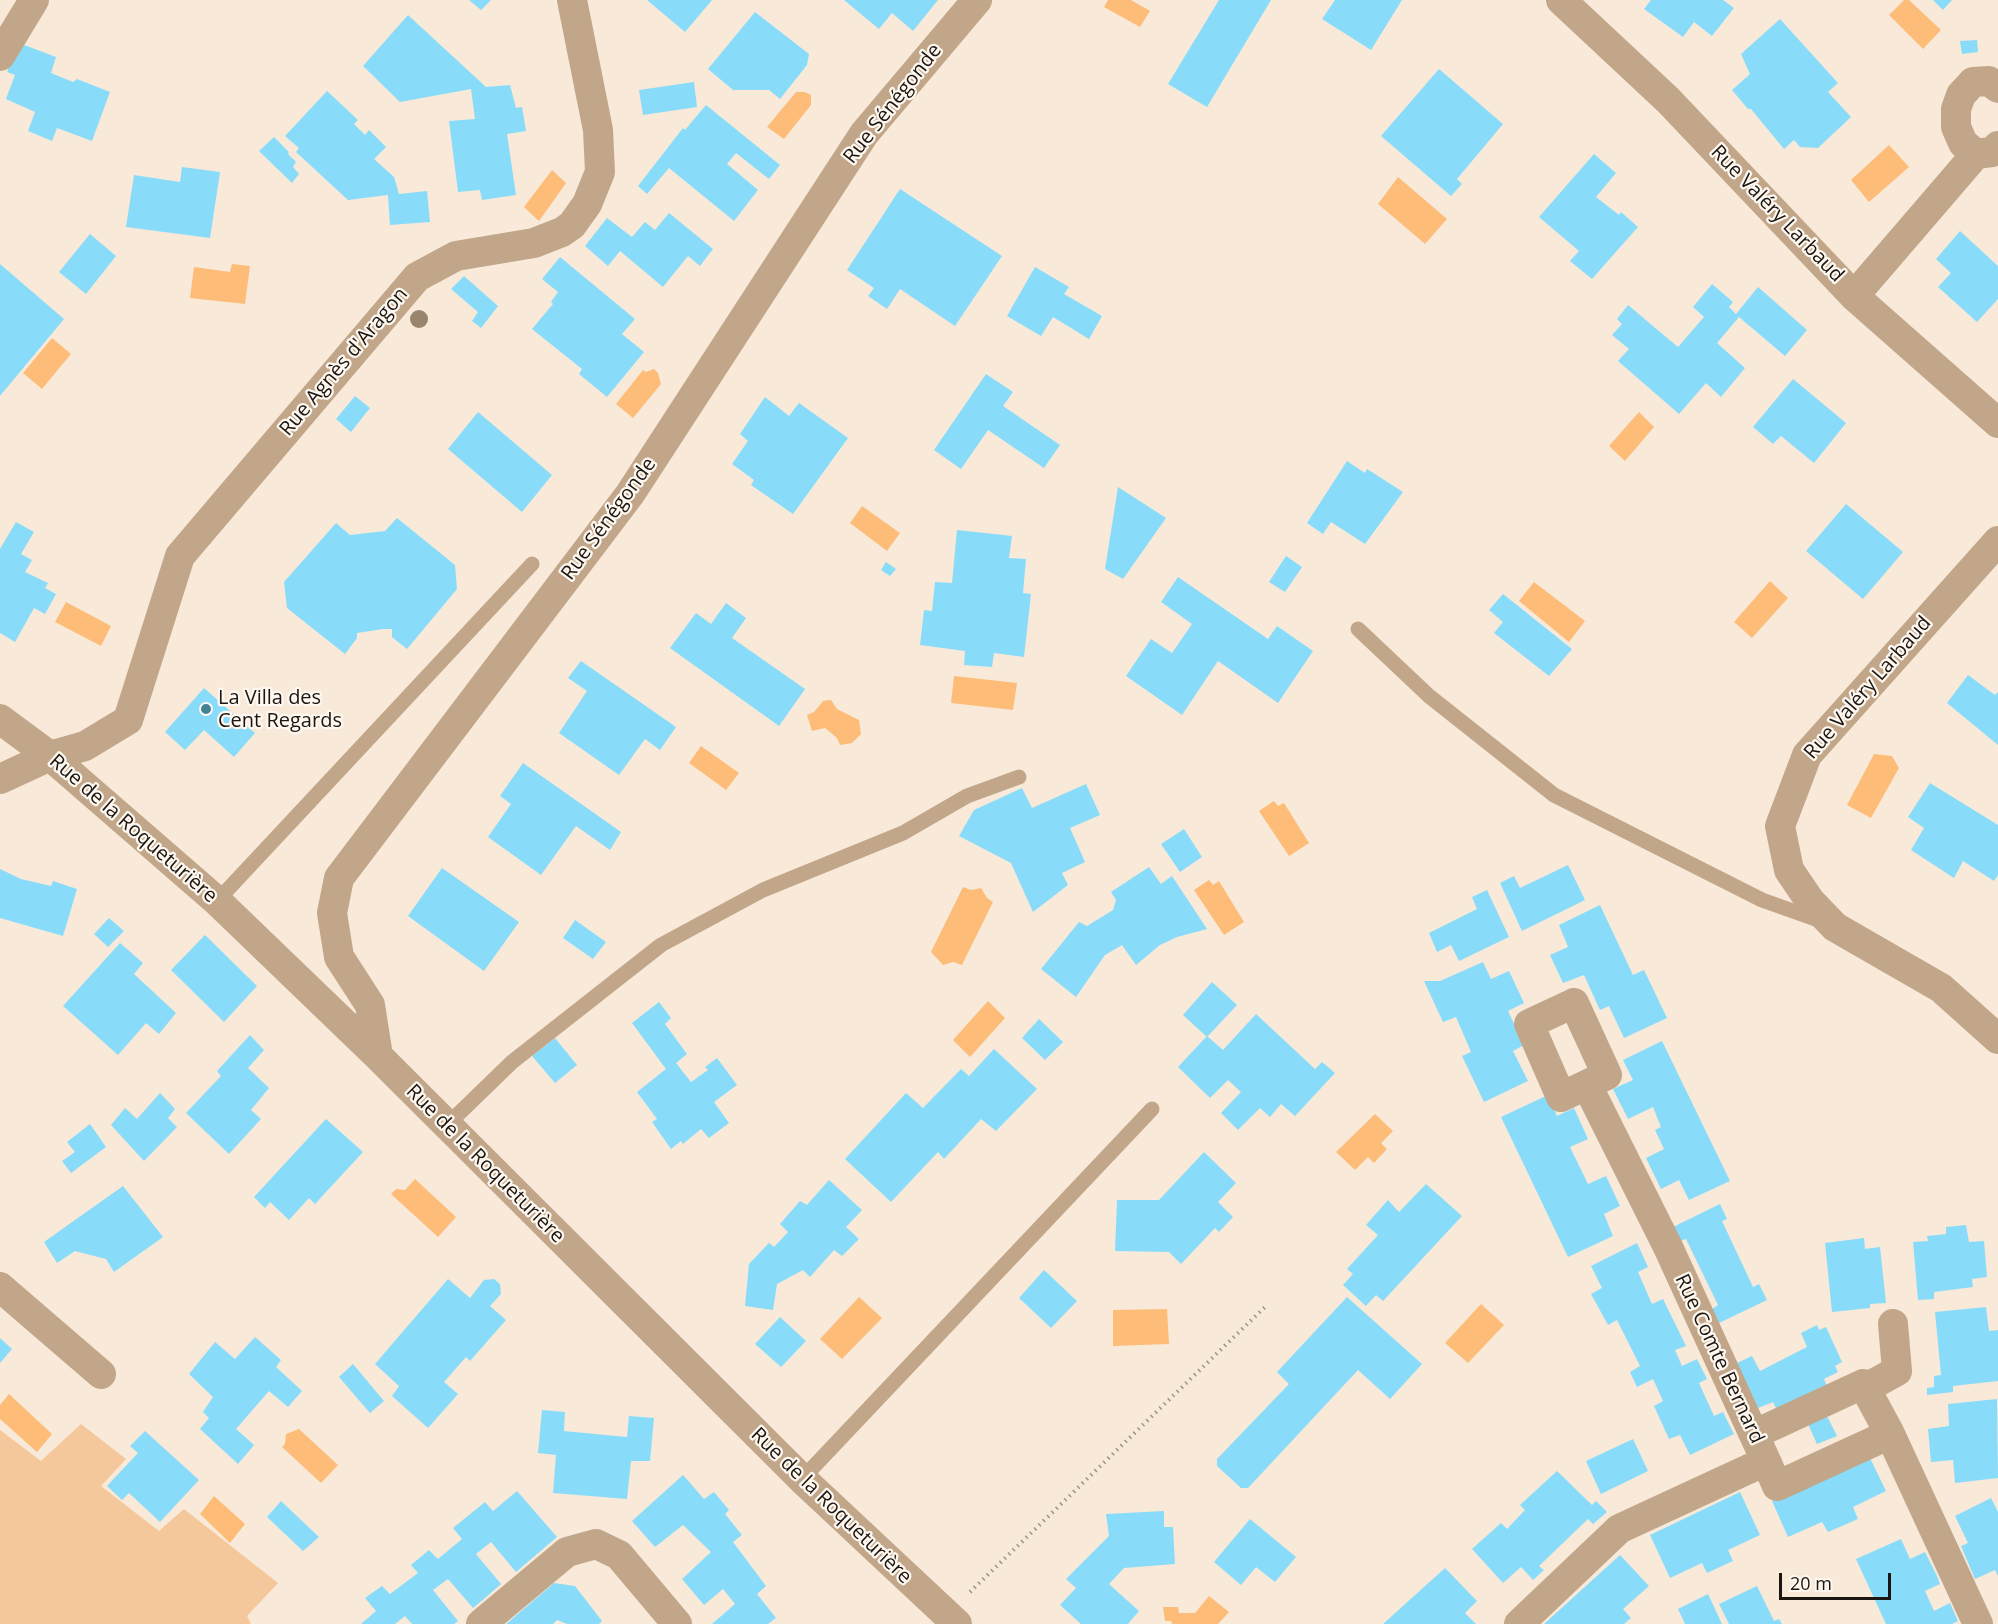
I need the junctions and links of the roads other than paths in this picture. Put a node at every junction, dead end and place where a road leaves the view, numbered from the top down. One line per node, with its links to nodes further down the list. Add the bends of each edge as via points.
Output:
1 (34, 0): 5 (street)
2 (572, 0): 14 (street, Rue Agnès d'Aragon, via 598,130 600,172 587,204 562,232 534,243 456,255 417,277 400,294 180,556 128,720 85,746)
3 (977, 0): 20 (street, Rue Sénégonde, via 864,134 630,494 339,878 332,913 339,957 370,1005)
4 (1561, 0): 8 (street, Rue Valéry Larbaud, via 1668,100)
5 (0, 56)
6 (1998, 88): 7 (street, via 1989,81 1973,82 1961,95 1956,109 1956,127 1963,143)
7 (1987, 150): 8 (street)
8 (1854, 296): 9 (street, Rue Valéry Larbaud)
9 (1998, 423)
10 (1998, 541): 18 (street, Rue Valéry Larbaud, via 1806,754 1780,826 1789,870 1810,901)
11 (532, 564): 17 (lane)
12 (1358, 629): 18 (lane, via 1429,696 1554,795 1762,900)
13 (0, 719): 14 (street, Rue de la Roqueturière)
14 (50, 756): 16 (street, Rue Agnès d'Aragon); 17 (street, Rue de la Roqueturière)
15 (1019, 777): 23 (lane, via 967,796 903,833 763,890 662,945 512,1062)
16 (0, 779)
17 (217, 901): 20 (street, Rue de la Roqueturière)
18 (1835, 927): 19 (street, Rue Valéry Larbaud, via 1941,988)
19 (1998, 1039)
20 (378, 1056): 23 (street, Rue de la Roqueturière)
21 (1587, 1085): 29 (street, Rue Comte Bernard, via 1668,1247)
22 (1152, 1109): 30 (lane)
23 (447, 1125): 30 (street, Rue de la Roqueturière)
24 (0, 1287): 26 (street)
25 (1893, 1324): 27 (street, via 1897,1371)
26 (101, 1374)
27 (1866, 1388): 28 (street); 29 (street, via 1863,1384)
28 (1890, 1434): 29 (street, via 1777,1486); 35 (street)
29 (1760, 1447): 34 (street, Rue Comte Bernard, via 1619,1529)
30 (802, 1479): 31 (street, Rue de la Roqueturière)
31 (952, 1620)
32 (481, 1624): 33 (street, via 567,1552 596,1544 619,1555)
33 (677, 1624)
34 (1519, 1624)
35 (1978, 1624)

